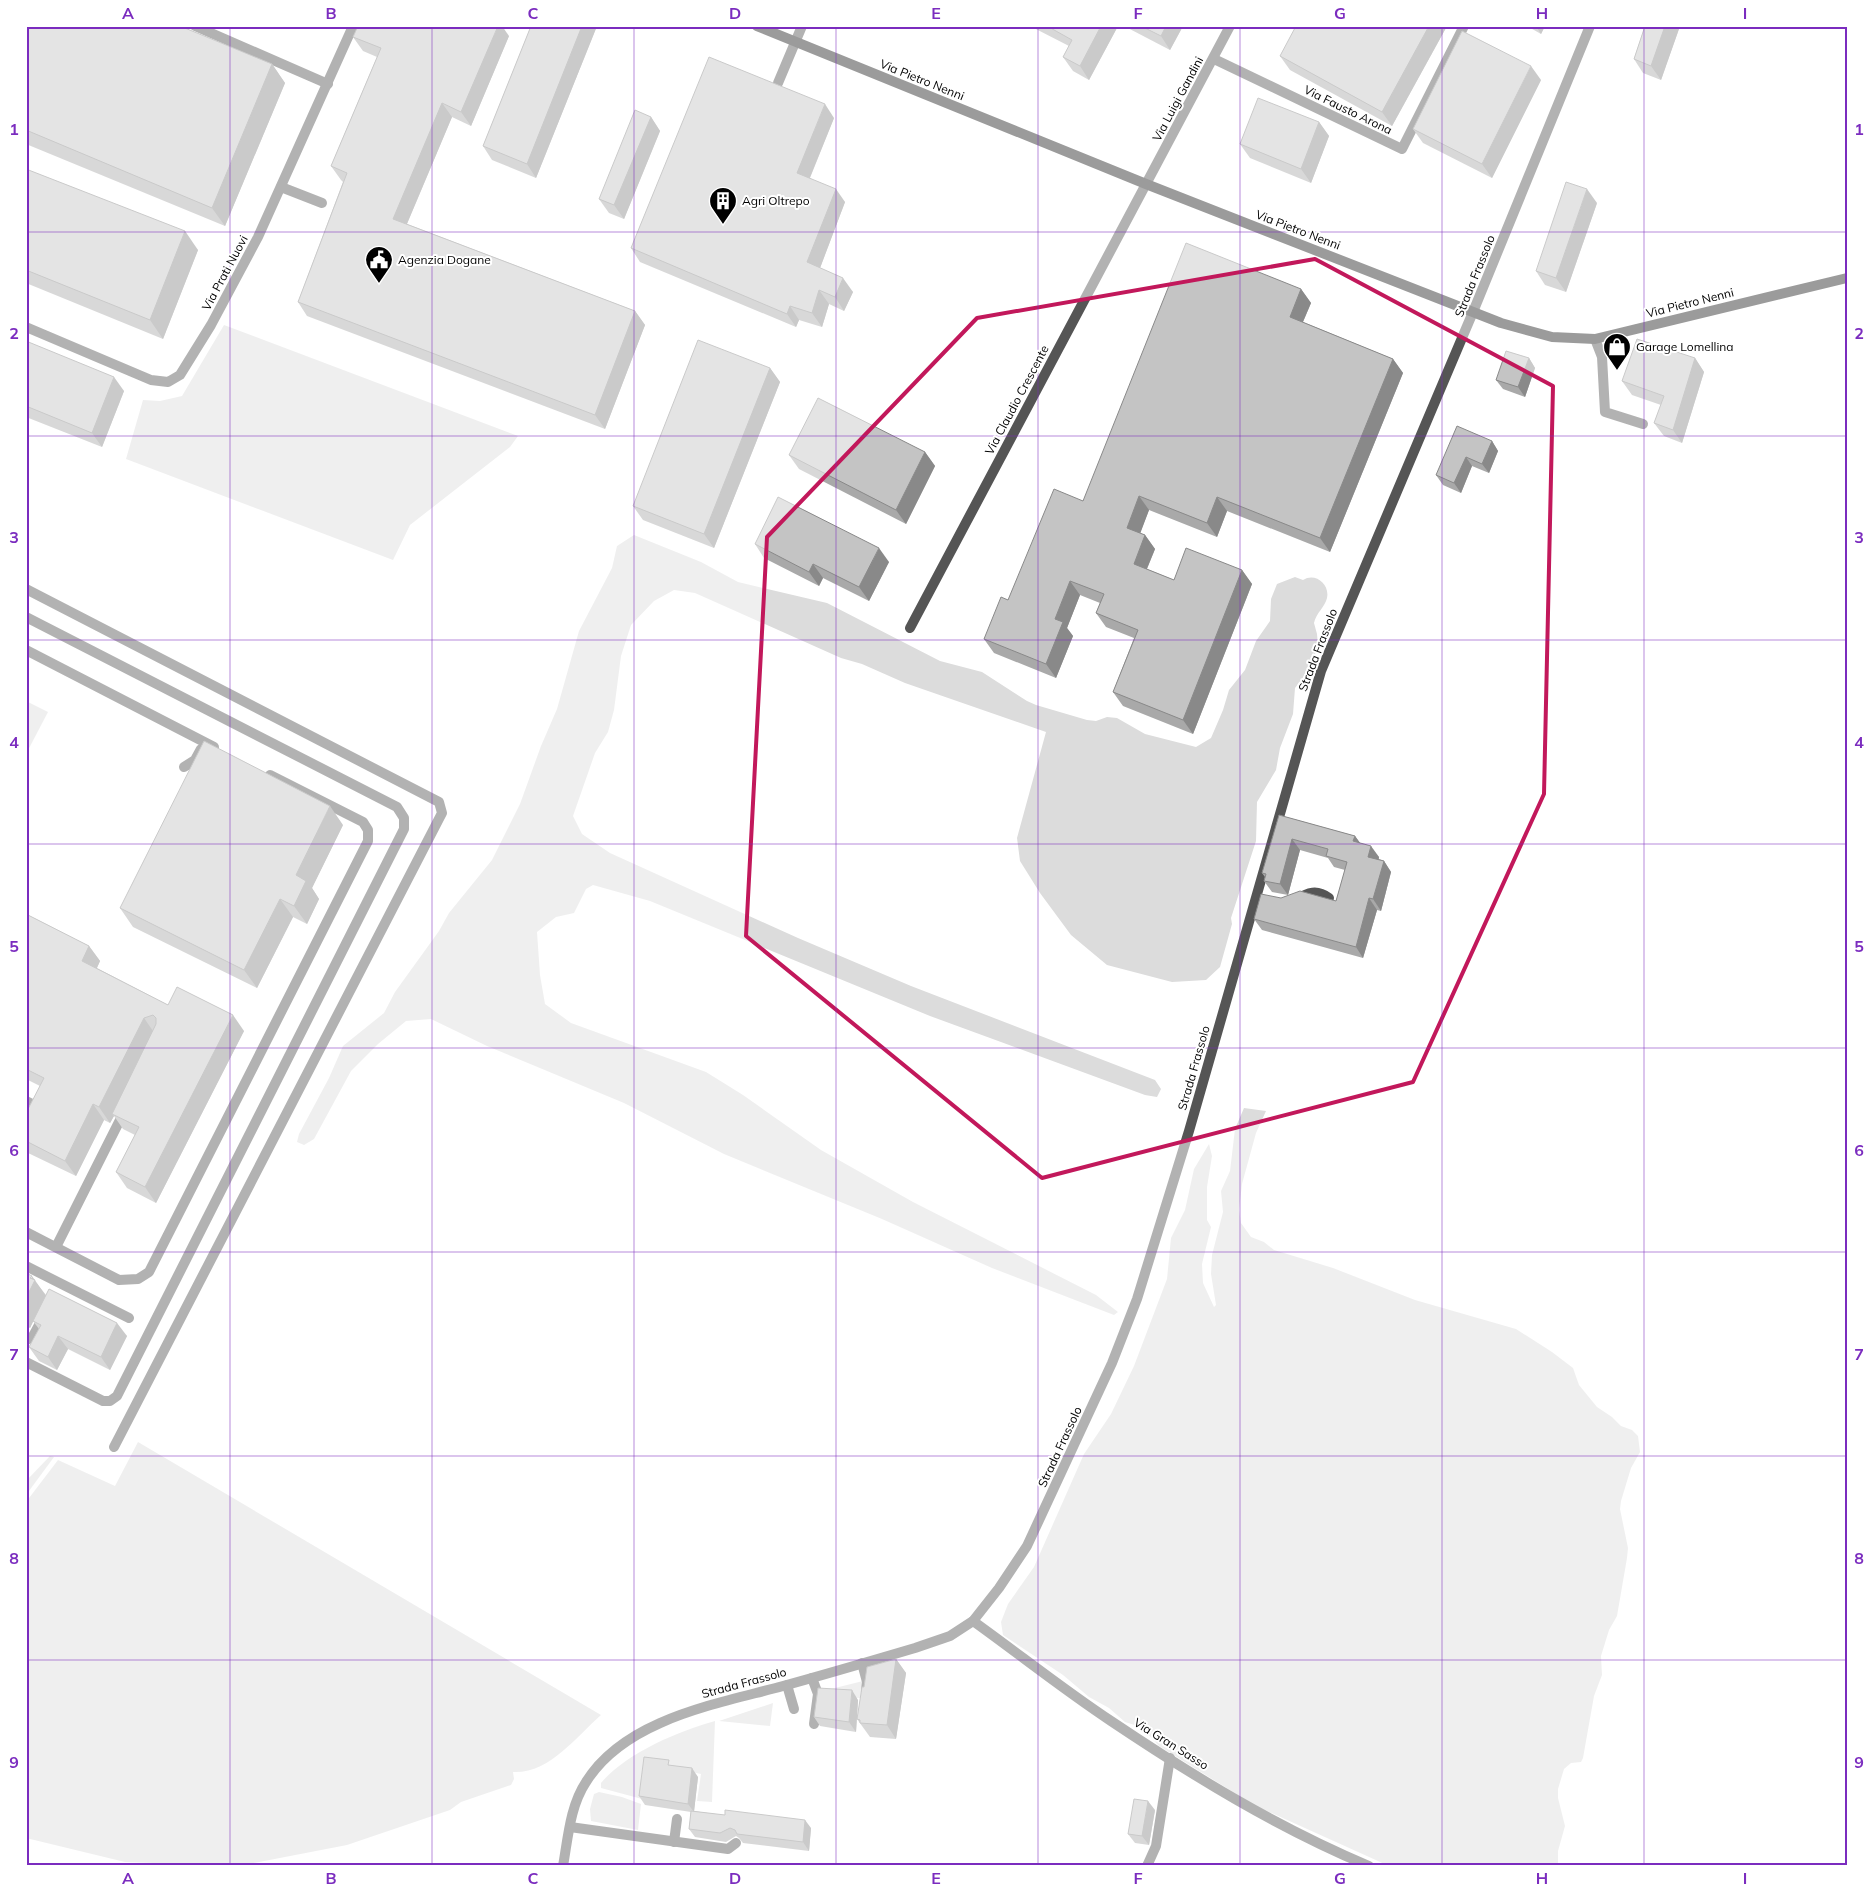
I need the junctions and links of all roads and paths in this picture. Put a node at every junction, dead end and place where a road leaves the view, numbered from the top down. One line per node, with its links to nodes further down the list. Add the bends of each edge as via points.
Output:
1 (194, 26): 11 (street)
2 (353, 26): 11 (street, Via Prati Nuovi)
3 (757, 26): 8 (street, Via Pietro Nenni)
4 (802, 26): 8 (street)
5 (1230, 26): 9 (street, Via Luigi Gandini)
6 (1464, 26): 9 (street, Via Fausto Arona, via 1402,150)
7 (1590, 26): 16 (street, Strada Frassolo)
8 (795, 42): 10 (street); 12 (street, Via Pietro Nenni)
9 (1214, 59): 12 (street, Via Luigi Gandini)
10 (778, 83)
11 (328, 84): 13 (street, Via Prati Nuovi)
12 (1146, 184): 16 (street, Via Pietro Nenni); 22 (street, Via Claudio Crescente)
13 (281, 186): 14 (street); 17 (street, Via Prati Nuovi, via 212,325 180,375 168,382 151,380)
14 (322, 203)
15 (1847, 278): 18 (street, Via Pietro Nenni)
16 (1473, 312): 18 (street, Via Pietro Nenni, via 1552,337); 28 (street, Strada Frassolo, via 1321,671)
17 (26, 328)
18 (1595, 339): 19 (street, via 1602,357 1605,412)
19 (1643, 424)
20 (26, 589): 40 (street, via 439,802 442,812)
21 (26, 616): 39 (street, via 397,807 404,818 404,829 117,1396 103,1401)
22 (910, 628)
23 (26, 650): 24 (street)
24 (205, 742): 25 (street); 26 (street, via 195,760)
25 (222, 751)
26 (184, 767)
27 (257, 769): 34 (street, via 363,822 368,830 368,842 149,1272 138,1279 119,1280)
28 (1256, 894): 29 (street); 41 (street, Strada Frassolo, via 1162,1221 1112,1363 1027,1546 1000,1588)
29 (1269, 898)
30 (1329, 898): 31 (street, via 1323,893 1313,892)
31 (1287, 902)
32 (130, 1098): 34 (street)
33 (26, 1232): 34 (street)
34 (56, 1247)
35 (26, 1266): 37 (street, via 58,1287)
36 (48, 1307): 38 (street, via 32,1338)
37 (129, 1318)
38 (26, 1340)
39 (26, 1362)
40 (114, 1447)
41 (973, 1621): 42 (street, Strada Frassolo, via 950,1636); 48 (street, Via Gran Sasso, via 1110,1721)
42 (862, 1663): 43 (street, Strada Frassolo); 45 (street, via 867,1682)
43 (812, 1678): 44 (street, Strada Frassolo); 47 (street, via 818,1694)
44 (787, 1684): 46 (street); 50 (street, Strada Frassolo, via 690,1711 645,1730 619,1747 585,1782)
45 (865, 1700)
46 (794, 1709)
47 (814, 1724)
48 (1170, 1758): 54 (street, via 1156,1846); 55 (street, Via Gran Sasso, via 1257,1812)
49 (677, 1819): 51 (street)
50 (570, 1827): 51 (street); 53 (street, Strada Frassolo)
51 (674, 1842): 52 (street, via 728,1849)
52 (736, 1843)
53 (563, 1866)
54 (1147, 1866)
55 (1369, 1866)

